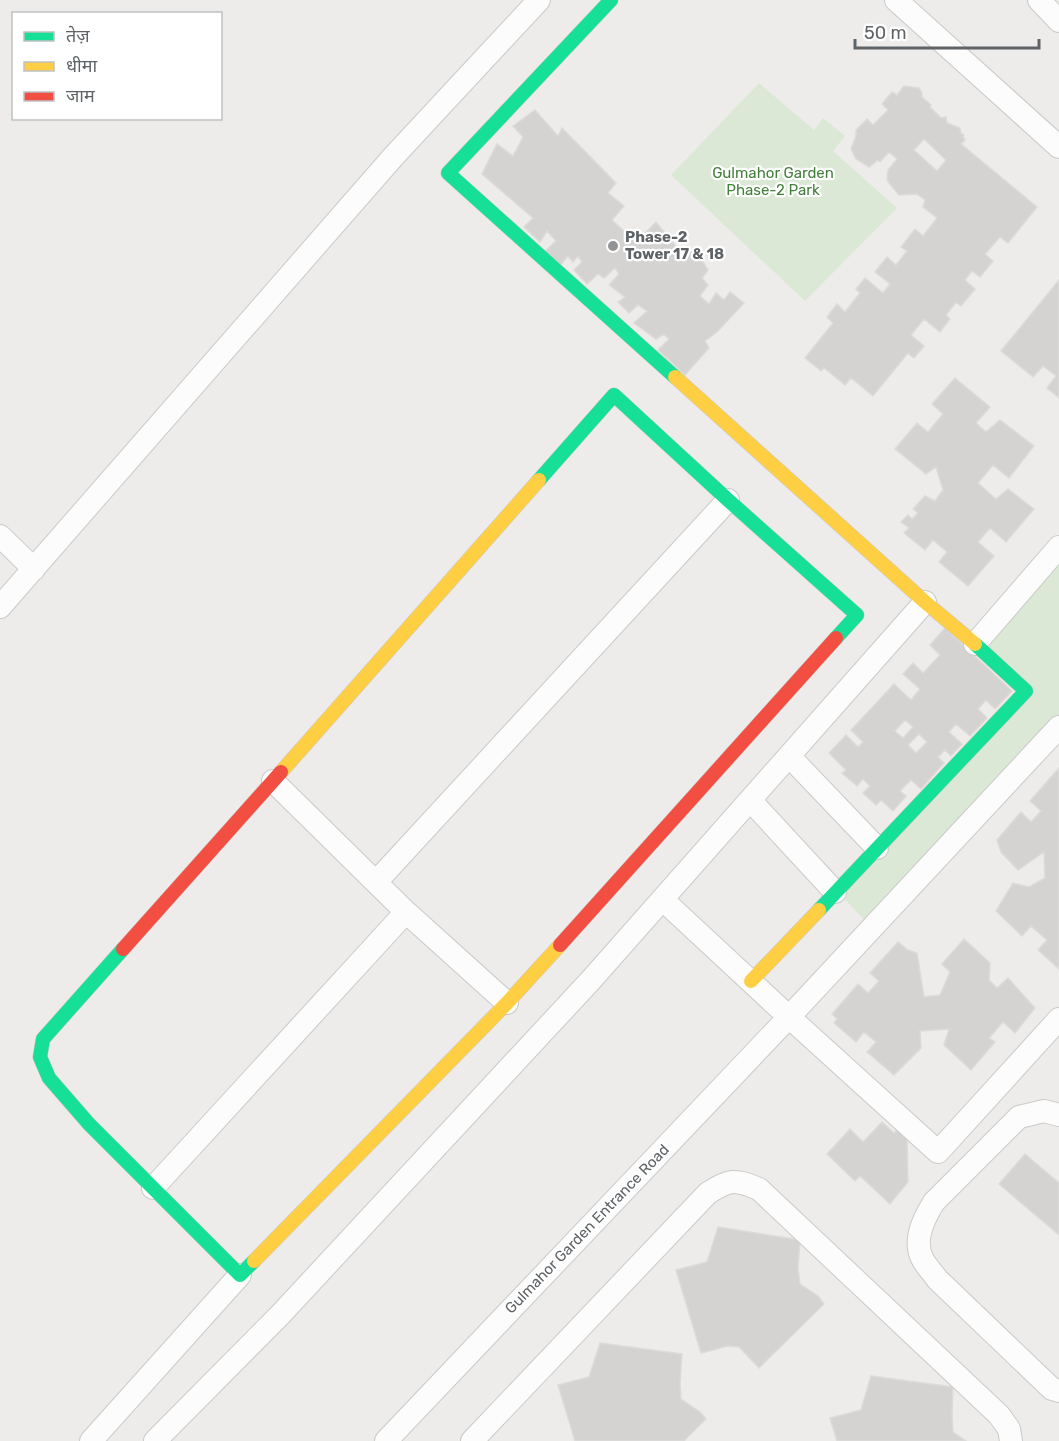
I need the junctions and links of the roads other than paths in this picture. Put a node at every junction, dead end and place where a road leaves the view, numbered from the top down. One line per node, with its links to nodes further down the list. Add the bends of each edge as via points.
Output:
1 (539, 0): 10 (street, via 393,157)
2 (611, 0): 11 (street, via 448,173)
3 (896, 0): 6 (street)
4 (1039, 0): 5 (street)
5 (1059, 21)
6 (1059, 147)
7 (728, 500): 16 (street, via 614,395); 19 (street); 24 (street, via 857,615)
8 (0, 536): 10 (street)
9 (1059, 547): 13 (street)
10 (34, 569): 12 (street)
11 (925, 602): 13 (street); 15 (street)
12 (0, 607)
13 (975, 644): 18 (street, via 1026,691)
14 (1059, 727): 25 (street, Gulmahor Garden Entrance Road)
15 (789, 756): 17 (street); 18 (street)
16 (273, 782): 19 (street); 28 (street, via 43,1039 40,1057 49,1078)
17 (750, 800): 20 (street); 21 (street)
18 (877, 848): 20 (street)
19 (376, 882): 22 (street)
20 (835, 892): 23 (street)
21 (663, 900): 23 (street); 32 (street, via 280,1315)
22 (406, 912): 24 (street); 28 (street)
23 (751, 981): 25 (street)
24 (507, 1003): 29 (street)
25 (789, 1017): 26 (street, via 938,1152); 33 (street, Gulmahor Garden Entrance Road)
26 (1059, 1019)
27 (1059, 1115): 30 (street, via 1044,1111 1019,1117 934,1202 924,1218 919,1240 922,1258 938,1279 1052,1389)
28 (153, 1188): 29 (street)
29 (240, 1275): 31 (street)
30 (1059, 1391)
31 (91, 1441)
32 (155, 1441)
33 (386, 1441)
34 (472, 1441): 35 (street, via 708,1193 724,1183 741,1182 759,1189 999,1415 1009,1429)
35 (1011, 1441)

